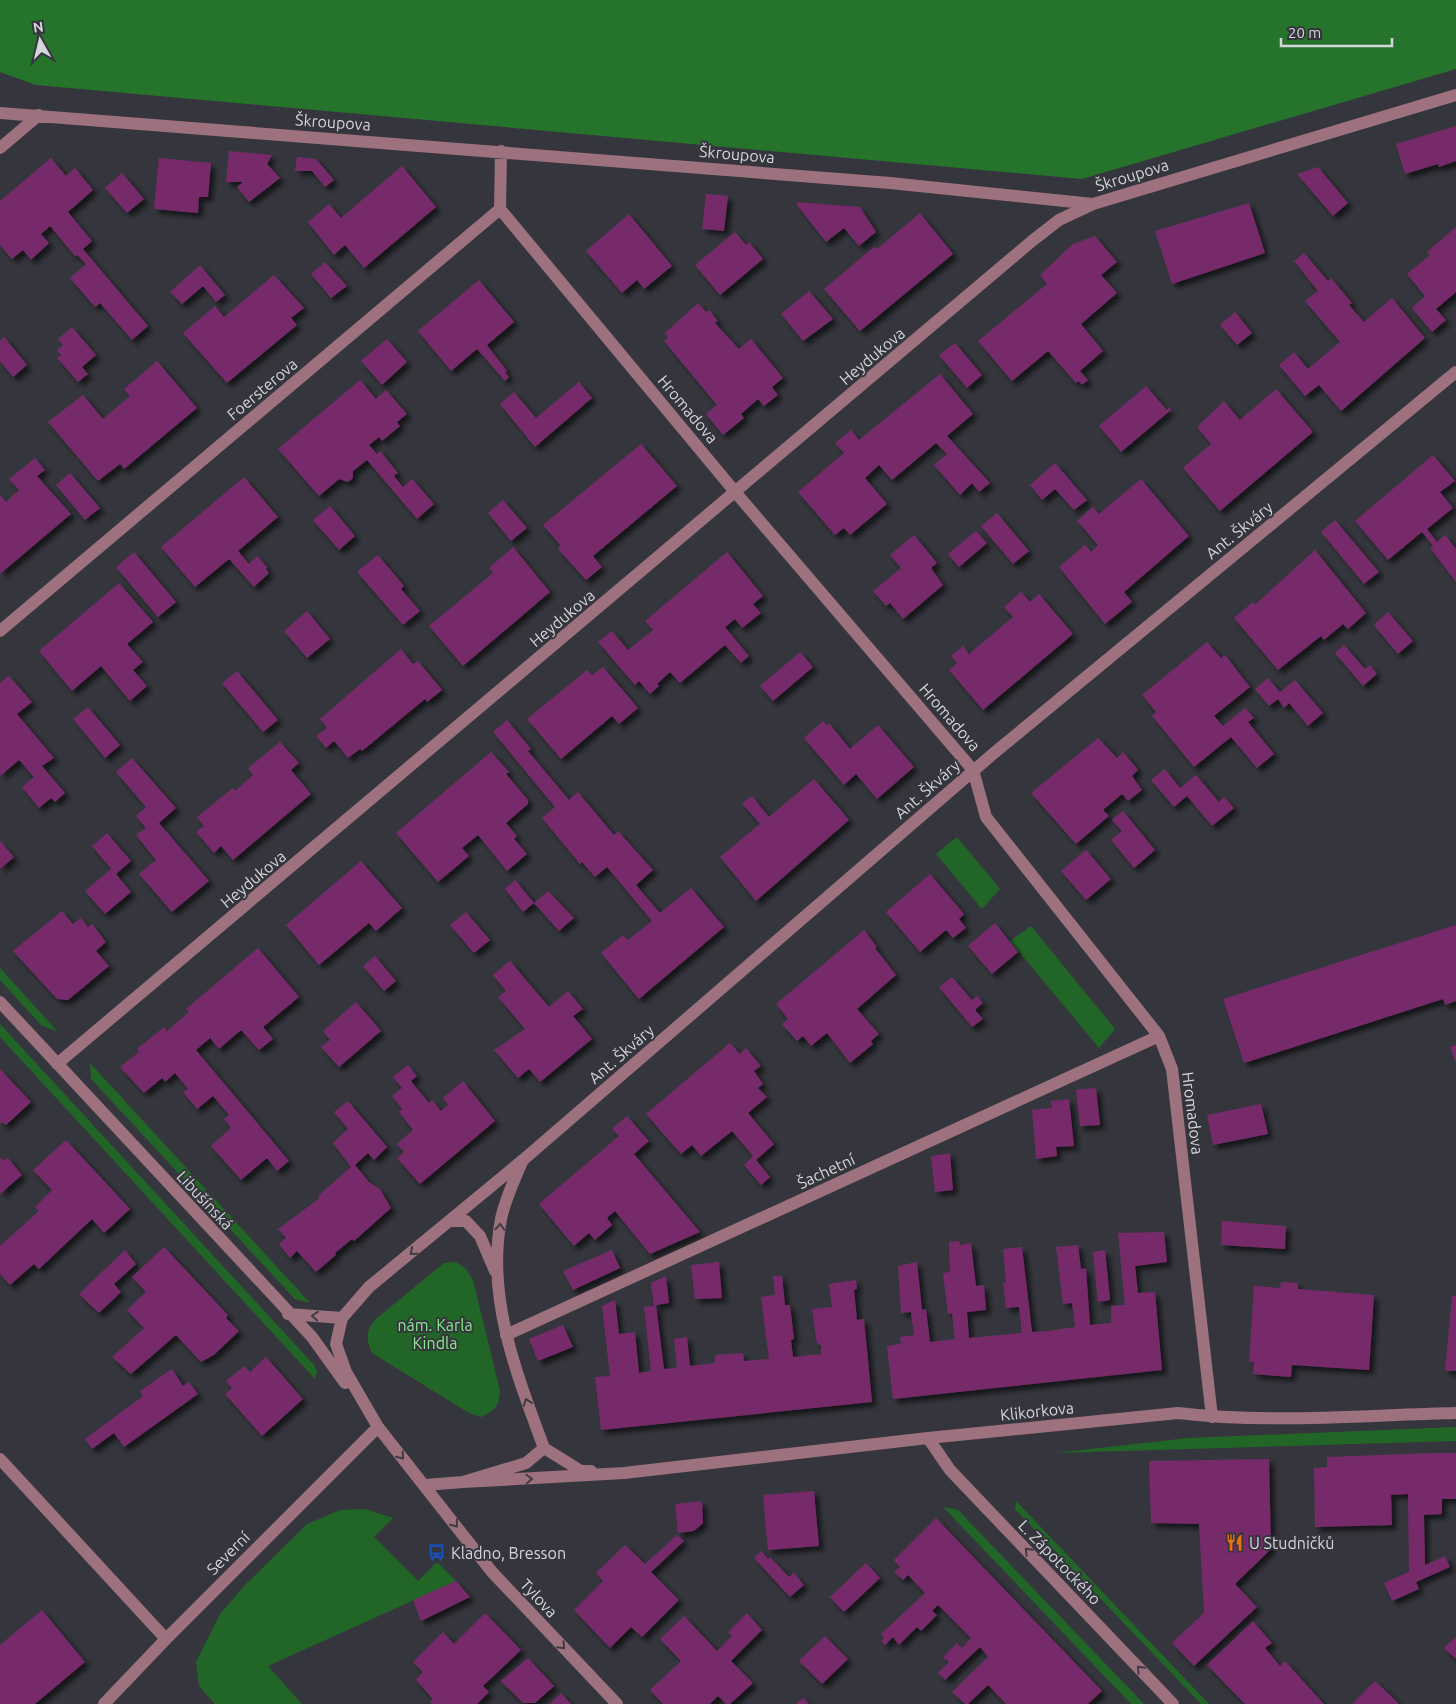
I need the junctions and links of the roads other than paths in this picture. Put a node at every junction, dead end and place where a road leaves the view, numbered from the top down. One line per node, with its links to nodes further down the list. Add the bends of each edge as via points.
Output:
1 (1456, 95): 6 (street, Škroupova)
2 (0, 113): 3 (street, Škroupova)
3 (39, 115): 4 (street); 5 (street, Škroupova)
4 (0, 148)
5 (501, 151): 6 (street, Škroupova, via 890,183); 7 (street)
6 (1093, 204): 9 (street, Heydukova, via 1059,220 1032,241)
7 (500, 209): 9 (street, Hromadova); 10 (street, Foersterova)
8 (1456, 372): 11 (street, Ant. Škváry)
9 (736, 493): 11 (street, Hromadova); 14 (street, Heydukova)
10 (0, 631)
11 (974, 770): 13 (street, Hromadova, via 986,817); 15 (street, Ant. Škváry)
12 (0, 1002): 14 (street, Libušínská)
13 (1159, 1036): 20 (street, Šachetní); 22 (street, Hromadova, via 1172,1069)
14 (57, 1064): 18 (street, Libušínská)
15 (523, 1160): 16 (street, Ant. Škváry); 17 (street, one-way to 15, via 501,1219)
16 (451, 1221): 17 (street, via 466,1221 480,1236); 19 (street, one-way to 19, via 369,1287)
17 (497, 1276): 20 (street)
18 (288, 1314): 19 (street, one-way to 18); 23 (street, Libušínská, via 312,1338)
19 (342, 1318): 23 (street, via 336,1344 346,1372)
20 (506, 1335): 25 (street, one-way to 20)
21 (1456, 1413): 22 (street, Klikorkova)
22 (1212, 1417): 24 (street, Klikorkova, via 1178,1413)
23 (378, 1427): 29 (street, one-way to 29); 30 (street, Severní)
24 (928, 1438): 27 (street, Klikorkova); 33 (street, L. Zápotockého, one-way to 24, via 950,1470)
25 (544, 1448): 27 (street, via 582,1471); 28 (street, via 526,1463)
26 (0, 1459): 30 (street)
27 (624, 1473): 28 (street, one-way to 27)
28 (463, 1482): 29 (street)
29 (425, 1485): 32 (street, Tylova, one-way to 32, via 492,1572)
30 (166, 1639): 31 (street, Severní)
31 (104, 1704)
32 (617, 1704)
33 (1173, 1704)

